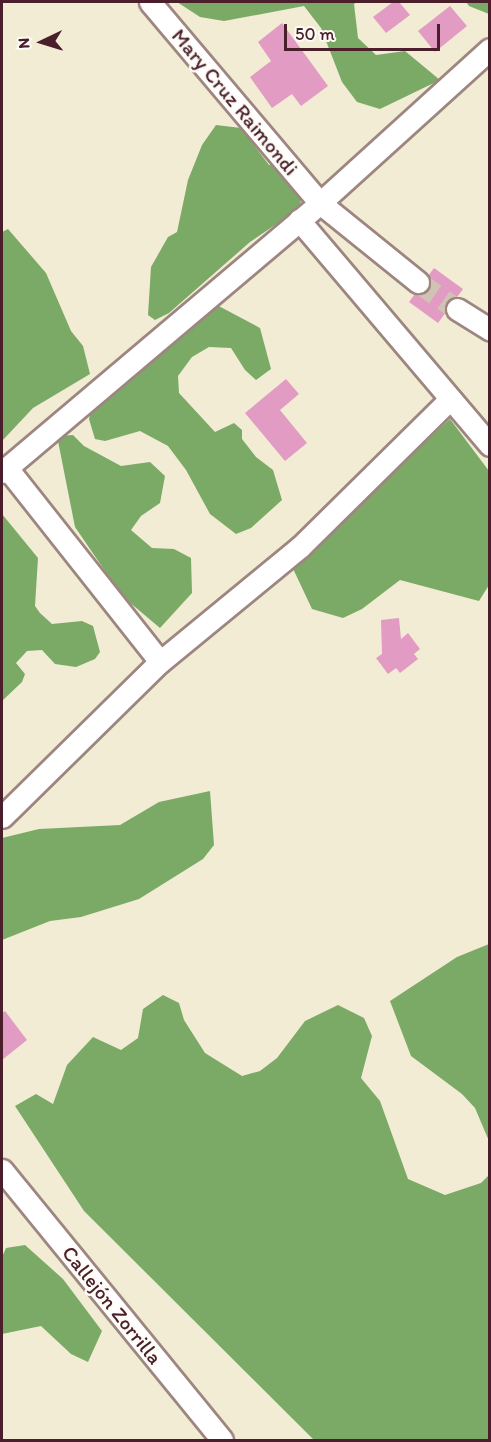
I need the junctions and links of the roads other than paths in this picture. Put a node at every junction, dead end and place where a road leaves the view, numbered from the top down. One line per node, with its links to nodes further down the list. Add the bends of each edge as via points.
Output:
1 (150, 2): 3 (street, Mary Cruz Raimondi)
2 (489, 49): 3 (street)
3 (320, 203): 4 (street); 5 (street, Mary Cruz Raimondi)
4 (299, 220): 8 (street); 10 (street)
5 (418, 282)
6 (457, 309): 7 (street)
7 (489, 330)
8 (449, 400): 9 (street); 11 (street, via 300,547)
9 (489, 445)
10 (4, 470): 11 (street)
11 (160, 662): 12 (street)
12 (2, 817)
13 (2, 1170): 14 (street, Callejón Zorrilla)
14 (222, 1440)

